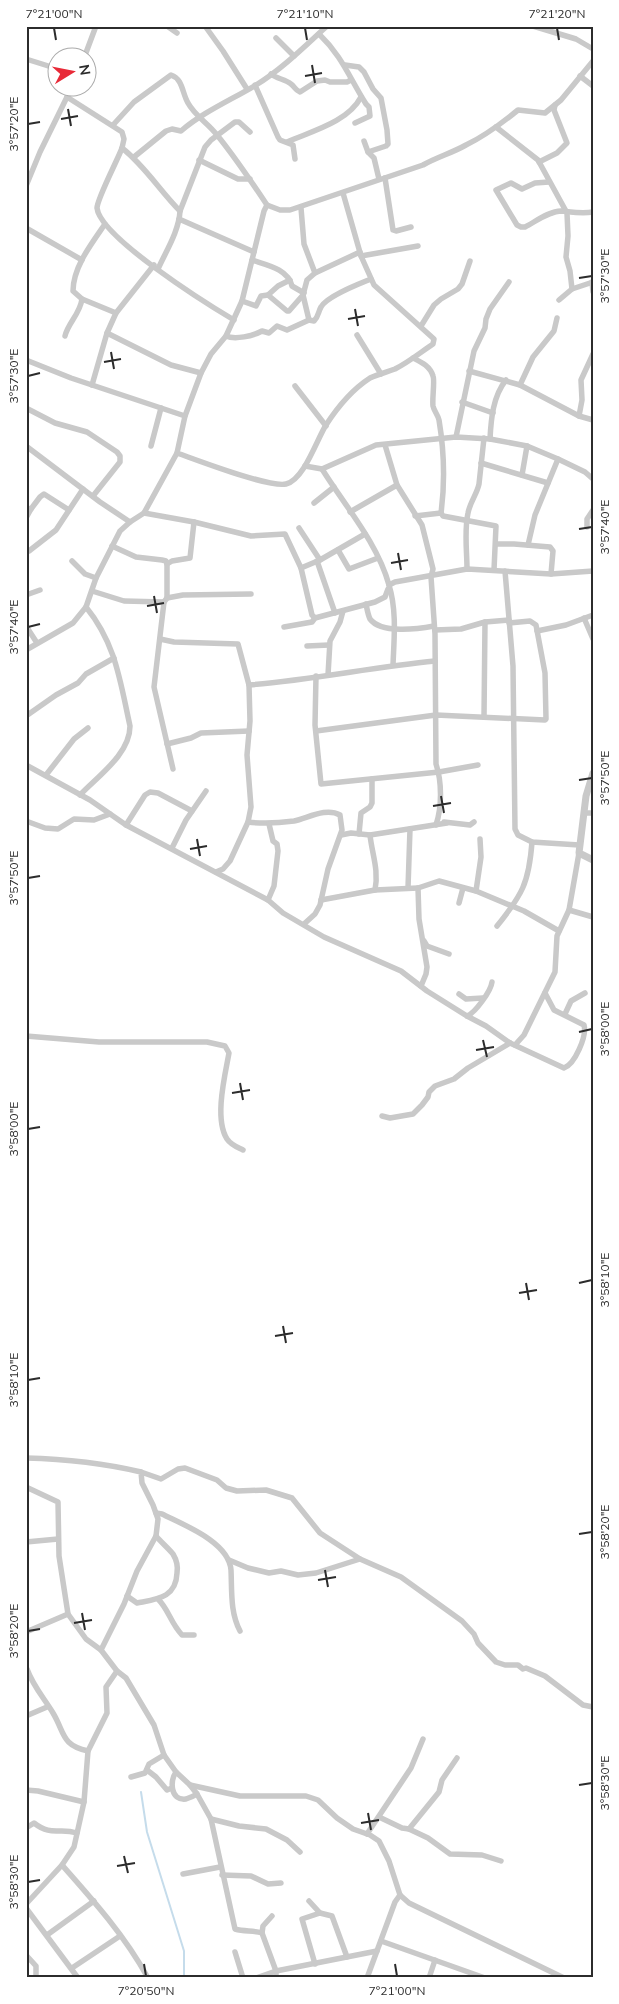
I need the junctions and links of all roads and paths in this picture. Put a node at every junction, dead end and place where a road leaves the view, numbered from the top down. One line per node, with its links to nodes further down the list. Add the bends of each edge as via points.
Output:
1 (96, 26): 9 (street)
2 (167, 26): 6 (street)
3 (327, 26): 7 (street)
4 (533, 26): 10 (street, via 576,38)
5 (207, 27): 21 (street)
6 (177, 33)
7 (319, 34): 11 (street); 14 (street)
8 (276, 38): 11 (street)
9 (88, 48)
10 (593, 49)
11 (294, 56): 16 (street)
12 (26, 59): 15 (street)
13 (593, 61): 17 (street)
14 (345, 65): 18 (street); 35 (street, via 359,67 364,72 383,105 388,144)
15 (48, 66)
16 (272, 74): 18 (street, via 290,83 297,92 325,80); 19 (street)
17 (580, 76): 20 (street); 25 (street)
18 (351, 80): 22 (street)
19 (255, 85): 21 (street); 33 (street, via 278,137)
20 (593, 86)
21 (247, 89): 26 (street)
22 (361, 97): 27 (street, via 371,114); 33 (street, via 337,120)
23 (67, 98): 43 (street)
24 (69, 98): 28 (street)
25 (555, 105): 29 (street, via 540,114 518,110); 39 (street, via 567,143 557,153)
26 (199, 118): 28 (street, via 188,103 178,79 171,74 134,102); 31 (street); 36 (street, via 181,131 166,131)
27 (355, 123)
28 (113, 125): 34 (street, via 122,132)
29 (496, 127): 39 (street); 40 (street, via 466,146)
30 (250, 132): 31 (street, via 238,122)
31 (217, 135): 38 (street, via 204,148); 41 (street)
32 (364, 141): 35 (street)
33 (287, 142): 37 (street, via 292,144)
34 (122, 148): 36 (street); 51 (street, via 98,204)
35 (368, 152): 40 (street)
36 (134, 157): 47 (street)
37 (295, 159)
38 (199, 160): 41 (street, via 238,179); 47 (street)
39 (539, 162): 42 (street)
40 (382, 178): 44 (street); 52 (street, via 393,230)
41 (250, 179): 45 (street)
42 (549, 182): 49 (street); 49 (street, via 535,183 522,189 511,183 496,190 521,227 553,213)
43 (26, 186)
44 (343, 193): 46 (street); 56 (street)
45 (268, 205): 46 (street, via 280,210); 55 (street)
46 (301, 208): 61 (street, via 304,244)
47 (180, 211): 50 (street)
48 (593, 212): 49 (street)
49 (567, 213): 66 (street, via 566,257)
50 (179, 218): 55 (street); 60 (street)
51 (105, 224): 57 (street); 60 (street)
52 (411, 227)
53 (26, 228): 57 (street)
54 (418, 246): 56 (street)
55 (254, 252): 58 (street)
56 (360, 254): 61 (street); 62 (street)
57 (82, 260): 70 (street, via 74,278 73,291)
58 (252, 260): 63 (street, via 278,269); 72 (street)
59 (470, 261): 77 (street, via 462,284 434,305)
60 (156, 267): 73 (street); 75 (street)
61 (315, 273): 68 (street, via 307,280)
62 (371, 278): 76 (street, via 330,299 320,308 314,321); 77 (street, via 374,285)
63 (290, 280): 68 (street, via 292,286); 69 (street)
64 (509, 282): 85 (street, via 488,314)
65 (592, 282): 66 (street); 67 (street)
66 (572, 289): 71 (street)
67 (593, 292)
68 (303, 294): 69 (street, via 287,311); 76 (street)
69 (268, 295): 72 (street, via 261,296 256,306)
70 (82, 299): 73 (street); 80 (street)
71 (559, 300)
72 (242, 301): 75 (street)
73 (116, 313): 78 (street)
74 (557, 318): 90 (street, via 554,331 533,357)
75 (234, 320): 81 (street)
76 (309, 320): 81 (street, via 287,330 277,326 269,333 262,331 234,338)
77 (421, 326): 83 (street, via 434,339 433,344)
78 (107, 333): 86 (street, via 171,364); 89 (street)
79 (357, 335): 87 (street)
80 (65, 336)
81 (226, 336): 86 (street)
82 (593, 354): 97 (street, via 581,380)
83 (414, 358): 87 (street); 101 (street, via 433,374 433,404)
84 (26, 360): 89 (street)
85 (469, 371): 88 (street); 92 (street)
86 (201, 373): 96 (street)
87 (381, 374): 99 (street, via 366,382 342,404)
88 (506, 380): 90 (street); 95 (street, via 499,388)
89 (92, 385): 94 (street)
90 (520, 385): 97 (street)
91 (295, 386): 99 (street)
92 (462, 402): 95 (street); 100 (street)
93 (26, 408): 118 (street, via 55,423 86,432 117,452 120,462)
94 (161, 408): 96 (street); 105 (street)
95 (493, 413): 102 (street)
96 (185, 416): 107 (street)
97 (579, 416): 98 (street)
98 (593, 420)
99 (326, 426): 110 (street)
100 (456, 437): 101 (street); 102 (street)
101 (441, 438): 103 (street); 125 (street, via 445,472)
102 (487, 439): 106 (street); 109 (street)
103 (385, 445): 111 (street, via 376,445); 115 (street)
104 (26, 446): 117 (street)
105 (151, 446)
106 (527, 446): 108 (street); 112 (street)
107 (177, 453): 110 (street, via 278,484 293,481); 124 (street)
108 (558, 459): 113 (street); 114 (street)
109 (481, 463): 112 (street); 128 (street, via 478,490 470,504)
110 (305, 466): 111 (street)
111 (322, 468): 116 (street)
112 (522, 475): 114 (street)
113 (593, 479)
114 (548, 483): 135 (street, via 535,515)
115 (397, 485): 123 (street); 126 (street)
116 (334, 488): 119 (street); 123 (street)
117 (83, 489): 118 (street); 121 (street)
118 (93, 496): 129 (street)
119 (314, 503)
120 (28, 509): 121 (street, via 44,494); 127 (street)
121 (69, 510): 137 (street, via 49,537 29,551)
122 (593, 510): 131 (street, via 587,519)
123 (350, 512): 133 (street)
124 (144, 513): 129 (street); 130 (street)
125 (441, 513): 126 (street); 128 (street)
126 (415, 516): 149 (street, via 422,525 433,569)
127 (26, 518)
128 (467, 521): 134 (street, via 496,526); 144 (street)
129 (130, 522): 136 (street, via 120,531)
130 (194, 522): 142 (street, via 190,558 172,560); 143 (street, via 251,536 285,534)
131 (587, 527)
132 (299, 528): 141 (street)
133 (365, 534): 138 (street); 139 (street)
134 (496, 544): 135 (street); 145 (street)
135 (528, 545): 148 (street, via 550,547 553,551)
136 (112, 546): 142 (street, via 136,557 162,560); 150 (street)
137 (26, 548)
138 (338, 550): 139 (street, via 349,569); 141 (street)
139 (378, 558): 151 (street)
140 (72, 561): 150 (street, via 85,574)
141 (318, 561): 143 (street); 160 (street)
142 (167, 564): 156 (street)
143 (301, 568): 162 (street)
144 (467, 569): 145 (street); 149 (street)
145 (494, 570): 146 (street)
146 (505, 571): 148 (street); 165 (street)
147 (593, 571): 148 (street)
148 (551, 574)
149 (431, 577): 151 (street); 169 (street)
150 (96, 578): 153 (street)
151 (389, 585): 157 (street, via 385,597); 168 (street)
152 (40, 590): 154 (street)
153 (92, 591): 156 (street, via 124,601); 158 (street)
154 (26, 594)
155 (251, 594): 156 (street, via 183,595)
156 (166, 600): 171 (street)
157 (366, 604): 159 (street); 168 (street, via 370,618 378,626)
158 (86, 607): 173 (street, via 73,623); 177 (street, via 99,622)
159 (343, 610): 160 (street); 175 (street)
160 (335, 613): 162 (street)
161 (593, 615): 163 (street)
162 (315, 618): 167 (street, via 312,622)
163 (584, 618): 170 (street); 172 (street)
164 (485, 622): 165 (street); 169 (street, via 461,630); 185 (street)
165 (509, 622): 170 (street, via 533,621); 186 (street)
166 (26, 626): 173 (street)
167 (284, 627)
168 (395, 628): 169 (street); 179 (street)
169 (434, 628): 178 (street)
170 (537, 631): 186 (street, via 545,673 546,719)
171 (160, 639): 182 (street, via 238,644); 190 (street, via 154,687)
172 (593, 639)
173 (37, 644): 176 (street)
174 (307, 646): 175 (street)
175 (329, 646): 180 (street)
176 (26, 650)
177 (114, 658): 183 (street); 199 (street, via 130,726 128,740)
178 (435, 661): 179 (street); 184 (street)
179 (393, 665): 180 (street)
180 (328, 675): 181 (street)
181 (316, 676): 182 (street); 189 (street)
182 (249, 685): 188 (street)
183 (26, 716)
184 (436, 716): 185 (street); 189 (street); 194 (street, via 436,764)
185 (484, 716): 186 (street)
186 (515, 720): 215 (street, via 515,829 518,835)
187 (88, 728): 196 (street, via 74,739)
188 (249, 731): 190 (street, via 201,733); 205 (street, via 247,756 251,807)
189 (316, 731): 197 (street, via 321,784)
190 (167, 744): 193 (street)
191 (26, 765): 196 (street)
192 (478, 765): 194 (street)
193 (173, 769)
194 (439, 772): 197 (street); 206 (street)
195 (593, 773): 201 (street)
196 (46, 775): 199 (street)
197 (372, 779): 211 (street, via 372,803 361,813)
198 (206, 791): 200 (street)
199 (80, 795): 203 (street)
200 (192, 811): 209 (street, via 150,792); 216 (street)
201 (584, 813): 202 (street); 217 (street)
202 (593, 813)
203 (110, 814): 204 (street, via 94,820 74,819 58,829); 209 (street)
204 (26, 821)
205 (248, 822): 208 (street); 220 (street, via 230,861)
206 (437, 822): 207 (street, via 470,825); 210 (street)
207 (474, 822)
208 (269, 824): 212 (street, via 336,813 341,819); 226 (street, via 278,851 274,886)
209 (126, 825): 216 (street)
210 (410, 829): 213 (street); 221 (street)
211 (359, 834): 212 (street); 213 (street)
212 (341, 835): 227 (street)
213 (370, 835): 224 (street, via 377,872)
214 (480, 838): 225 (street)
215 (532, 842): 217 (street); 229 (street, via 526,884)
216 (172, 848): 220 (street)
217 (579, 849): 218 (street); 219 (street)
218 (591, 859): 219 (street)
219 (578, 864): 230 (street)
220 (216, 872): 226 (street)
221 (408, 888): 222 (street); 224 (street)
222 (418, 888): 223 (street, via 439,881); 235 (street)
223 (463, 888): 225 (street); 228 (street)
224 (375, 890): 227 (street)
225 (476, 891): 229 (street)
226 (268, 900): 232 (street)
227 (321, 900): 232 (street, via 315,914)
228 (459, 903)
229 (513, 906): 233 (street); 234 (street)
230 (569, 910): 231 (street); 234 (street)
231 (593, 918)
232 (304, 924): 238 (street, via 324,937 401,971)
233 (497, 926)
234 (559, 930): 239 (street, via 555,972)
235 (422, 937): 236 (street, via 427,946); 238 (street, via 427,967)
236 (449, 954)
237 (492, 982): 242 (street)
238 (421, 986): 244 (street)
239 (545, 993): 243 (street, via 554,1010); 246 (street, via 524,1035)
240 (585, 993): 243 (street, via 571,1002)
241 (459, 994): 242 (street, via 466,998)
242 (483, 998): 244 (street)
243 (565, 1014): 246 (street, via 583,1023 586,1031 569,1066 556,1066)
244 (467, 1016): 246 (street)
245 (26, 1036): 248 (street, via 99,1042 207,1042 225,1046 228,1053 221,1104 222,1122 228,1140)
246 (512, 1044): 247 (street, via 454,1079 435,1086 413,1114 390,1118)
247 (382, 1116)
248 (243, 1150)
249 (26, 1458): 250 (street, via 69,1459)
250 (141, 1472): 252 (street, via 142,1483); 256 (street, via 161,1479 185,1468 217,1480 237,1492 266,1490 280,1493 292,1498 320,1533)
251 (26, 1486): 254 (street, via 58,1502)
252 (156, 1513): 253 (street); 257 (street, via 208,1539 224,1551)
253 (156, 1536): 258 (street, via 136,1571); 259 (street, via 174,1555 178,1567 174,1588)
254 (58, 1540): 255 (street); 260 (street)
255 (26, 1542)
256 (360, 1559): 257 (street, via 316,1573 298,1575 269,1573); 269 (street, via 402,1578 462,1621 496,1662 518,1665 544,1676 583,1705)
257 (229, 1560): 261 (street, via 234,1620)
258 (128, 1596): 259 (street, via 137,1603); 264 (street)
259 (158, 1598): 263 (street, via 171,1623 182,1634)
260 (68, 1614): 262 (street); 264 (street, via 86,1639)
261 (240, 1631)
262 (26, 1632)
263 (194, 1635)
264 (101, 1650): 266 (street)
265 (27, 1669): 267 (street)
266 (117, 1671): 272 (street, via 106,1687 107,1713); 273 (street, via 126,1678 154,1724)
267 (29, 1683): 268 (street)
268 (47, 1707): 270 (street); 272 (street, via 66,1740 76,1748)
269 (593, 1707)
270 (26, 1716)
271 (423, 1739): 283 (street, via 411,1768)
272 (88, 1751): 282 (street)
273 (164, 1755): 275 (street, via 149,1764); 276 (street)
274 (457, 1758): 286 (street, via 442,1780 439,1792)
275 (147, 1770): 277 (street, via 142,1775); 279 (street, via 167,1790)
276 (176, 1772): 278 (street); 279 (street)
277 (131, 1777)
278 (190, 1785): 281 (street); 288 (street, via 240,1796 306,1796 318,1800 337,1818)
279 (172, 1788): 281 (street, via 179,1798)
280 (26, 1790): 282 (street)
281 (197, 1794): 284 (street)
282 (84, 1802): 287 (street)
283 (379, 1817): 286 (street); 288 (street)
284 (211, 1819): 289 (street, via 266,1829); 292 (street)
285 (26, 1828): 287 (street, via 34,1822 50,1832)
286 (409, 1829): 290 (street, via 450,1854 482,1855)
287 (78, 1833): 291 (street, via 74,1847)
288 (367, 1834): 296 (street, via 379,1840)
289 (300, 1852)
290 (501, 1861)
291 (62, 1865): 297 (street); 299 (street)
292 (220, 1867): 293 (street); 294 (street)
293 (182, 1874)
294 (222, 1875): 295 (street, via 251,1876 268,1884); 303 (street, via 236,1929)
295 (281, 1883)
296 (400, 1895): 306 (street); 323 (street, via 409,1903)
297 (94, 1901): 304 (street); 305 (street)
298 (309, 1901): 301 (street)
299 (26, 1904)
300 (26, 1908): 304 (street)
301 (320, 1914): 310 (street, via 332,1916); 312 (street, via 302,1919)
302 (272, 1916): 303 (street, via 263,1926)
303 (262, 1933): 314 (street)
304 (47, 1935): 313 (street)
305 (120, 1936): 313 (street); 317 (street)
306 (381, 1941): 307 (street); 311 (street)
307 (377, 1951): 310 (street); 320 (street)
308 (235, 1952): 318 (street)
309 (26, 1954): 315 (street, via 36,1966)
310 (347, 1958): 312 (street)
311 (435, 1960): 321 (street); 322 (street)
312 (315, 1964): 314 (street)
313 (72, 1968): 316 (street)
314 (276, 1974): 319 (street)
315 (36, 1978)
316 (78, 1978)
317 (148, 1978)
318 (242, 1978)
319 (256, 1978)
320 (367, 1978)
321 (429, 1978)
322 (485, 1978)
323 (564, 1978)

